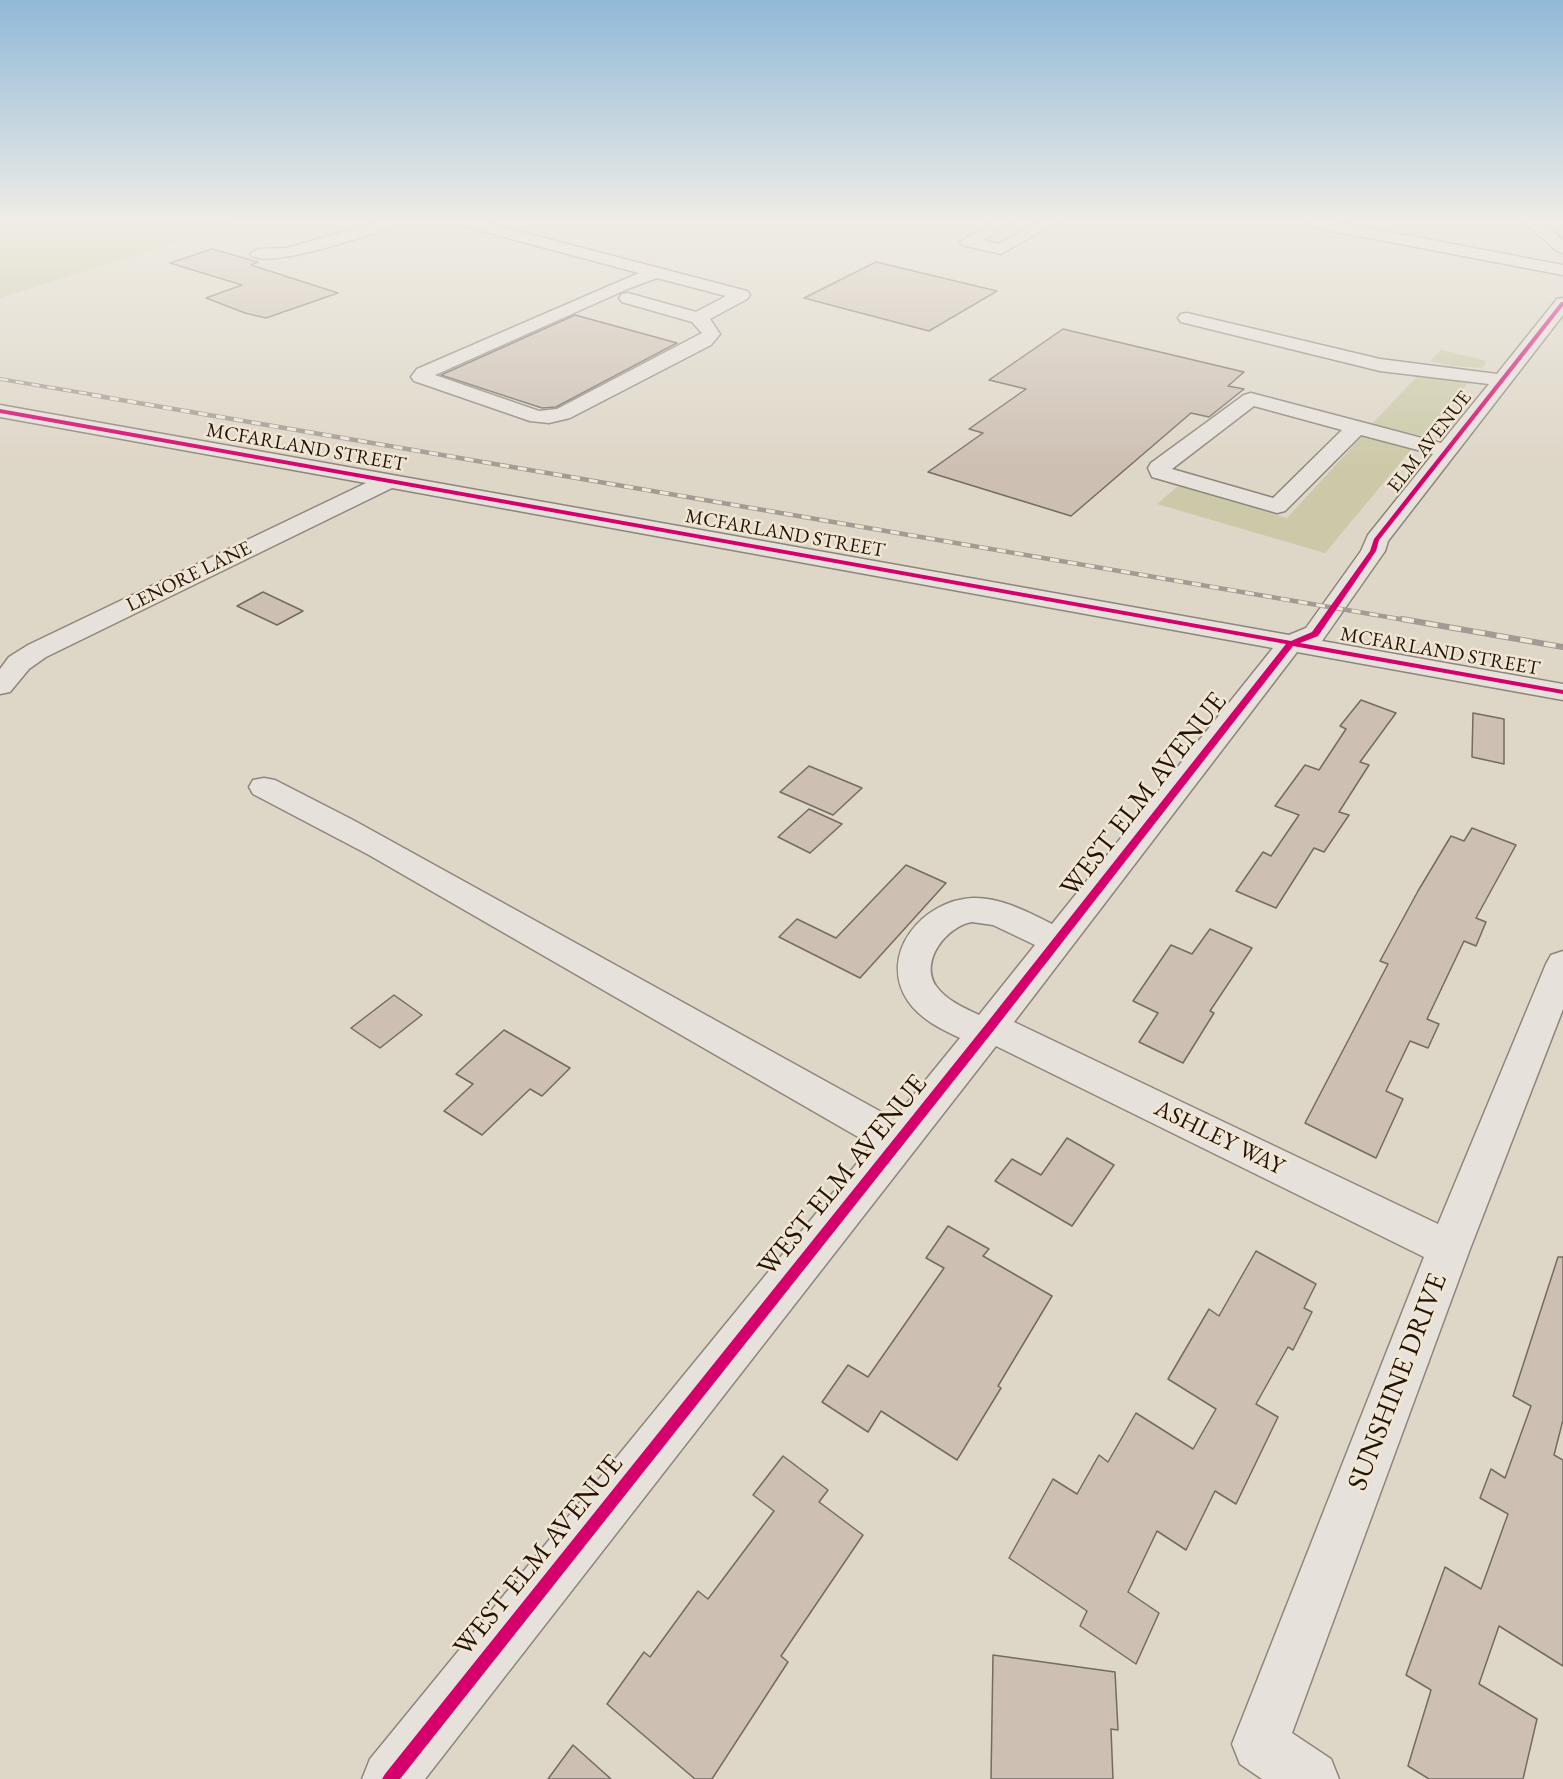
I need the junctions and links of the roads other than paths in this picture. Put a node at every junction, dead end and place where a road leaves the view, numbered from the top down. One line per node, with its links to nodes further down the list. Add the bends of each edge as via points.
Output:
1 (577, 305): 5 (street, via 421,377 537,417 563,414 704,341 711,334)
2 (653, 305): 5 (street)
3 (722, 305): 5 (street)
4 (1561, 305): 7 (street, ELM AVENUE)
5 (698, 318)
6 (1187, 318): 7 (street, via 1380,365)
7 (1502, 380): 10 (street, ELM AVENUE)
8 (0, 411): 11 (street, MCFARLAND STREET)
9 (1357, 427): 9 (street, via 1251,399 1159,468 1160,472 1277,506); 10 (street)
10 (1446, 451): 12 (street, ELM AVENUE, via 1376,540 1374,551)
11 (388, 481): 13 (street, MCFARLAND STREET); 14 (street, LENORE LANE, via 37,651 19,663)
12 (1321, 605): 13 (street, WEST ELM AVENUE, via 1315,634)
13 (1290, 644): 15 (street, MCFARLAND STREET); 17 (street, WEST ELM AVENUE)
14 (0, 686)
15 (1563, 692)
16 (264, 786): 20 (street, via 427,873)
17 (1058, 941): 19 (street, WEST ELM AVENUE); 19 (street, ASHLEY WAY, via 997,914 974,910 947,916 929,933 918,951 914,974 920,990 937,1010)
18 (1563, 964): 21 (street, SUNSHINE DRIVE)
19 (988, 1030): 20 (street, WEST ELM AVENUE); 21 (street, ASHLEY WAY)
20 (899, 1141): 22 (street, WEST ELM AVENUE)
21 (1449, 1249): 23 (street, SUNSHINE DRIVE, via 1260,1744)
22 (390, 1779)
23 (1311, 1779)

